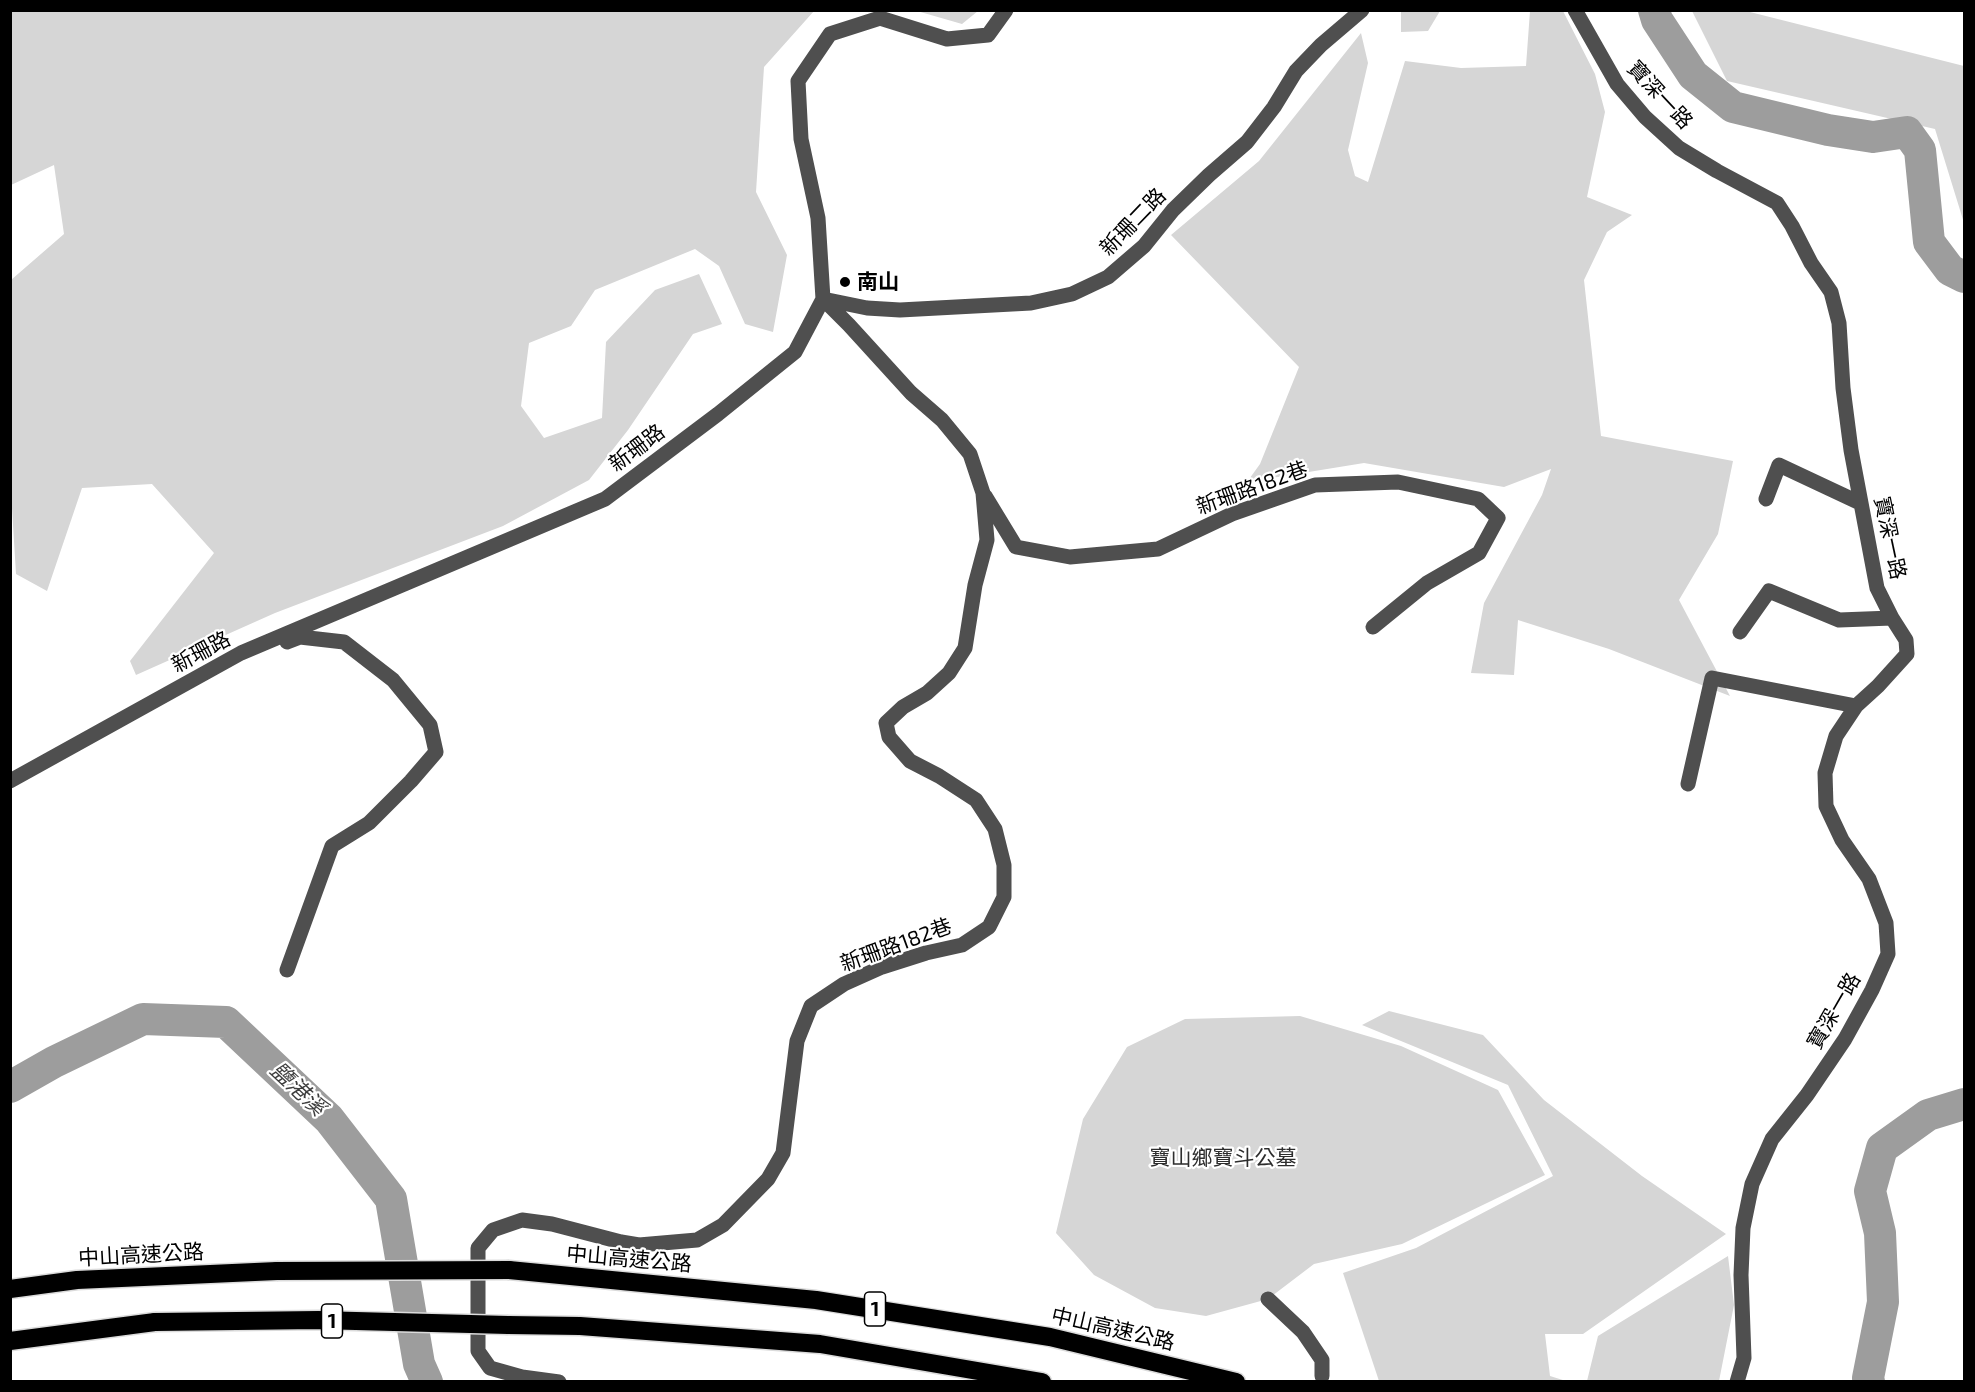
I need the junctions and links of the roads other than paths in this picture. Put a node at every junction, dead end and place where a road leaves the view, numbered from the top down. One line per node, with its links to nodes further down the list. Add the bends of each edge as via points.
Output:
1 (1006, 10): 4 (street, via 988,35 947,39 880,18 830,34 798,81 801,139 818,218)
2 (1362, 10): 4 (street, 新珊二路, via 1296,71 1247,142 1108,277 1072,294 1031,303 900,310)
3 (1575, 10): 7 (street, 寶深一路, via 1617,84 1645,117 1679,148 1777,203 1831,292 1839,323 1843,387)
4 (823, 299): 5 (street, 新珊路182巷, via 911,393 942,420 970,454); 11 (street, 新珊路, via 795,352 605,499)
5 (983, 493): 9 (street, 新珊路182巷, via 1016,547 1070,557 1158,549 1232,514 1315,485 1398,482 1478,499 1498,518 1479,553 1427,583); 20 (street, 新珊路182巷, via 987,540 965,648 949,673 886,723 889,737 910,761 976,801 995,829 1004,865 1004,897 989,927 962,945 882,967 844,984 811,1006 797,1041 783,1153 768,1179 723,1225 697,1240 639,1245 522,1220 493,1230 478,1248 478,1352 490,1368)
6 (1767, 499): 7 (street, via 1779,465)
7 (1860, 503): 8 (street, 寶深一路, via 1877,588)
8 (1892, 618): 10 (street, via 1839,620 1769,591); 12 (street, 寶深一路, via 1906,640 1907,654)
9 (1373, 627)
10 (1740, 632)
11 (216, 667): 13 (street, 新珊路); 15 (street, via 300,637 344,642 393,680 430,725 436,752 369,823 332,846)
12 (1856, 706): 14 (street, via 1712,678); 23 (street, 寶深一路, via 1836,736 1825,773 1826,806 1842,840 1869,879 1887,923 1888,954 1845,1039 1772,1138 1752,1184 1743,1228 1744,1358)
13 (10, 781)
14 (1688, 784)
15 (287, 970)
16 (10, 1289): 22 (highway, 中山高速公路 / 1, bridge, via 77,1280 277,1271 509,1270 816,1300 1050,1337)
17 (1268, 1299): 19 (street, via 1303,1332 1323,1360)
18 (10, 1341): 21 (highway, 1, bridge, via 155,1322 318,1320 580,1326 820,1344)
19 (1322, 1376)
20 (559, 1382)
21 (1042, 1382)
22 (1236, 1382)
23 (1737, 1382)

